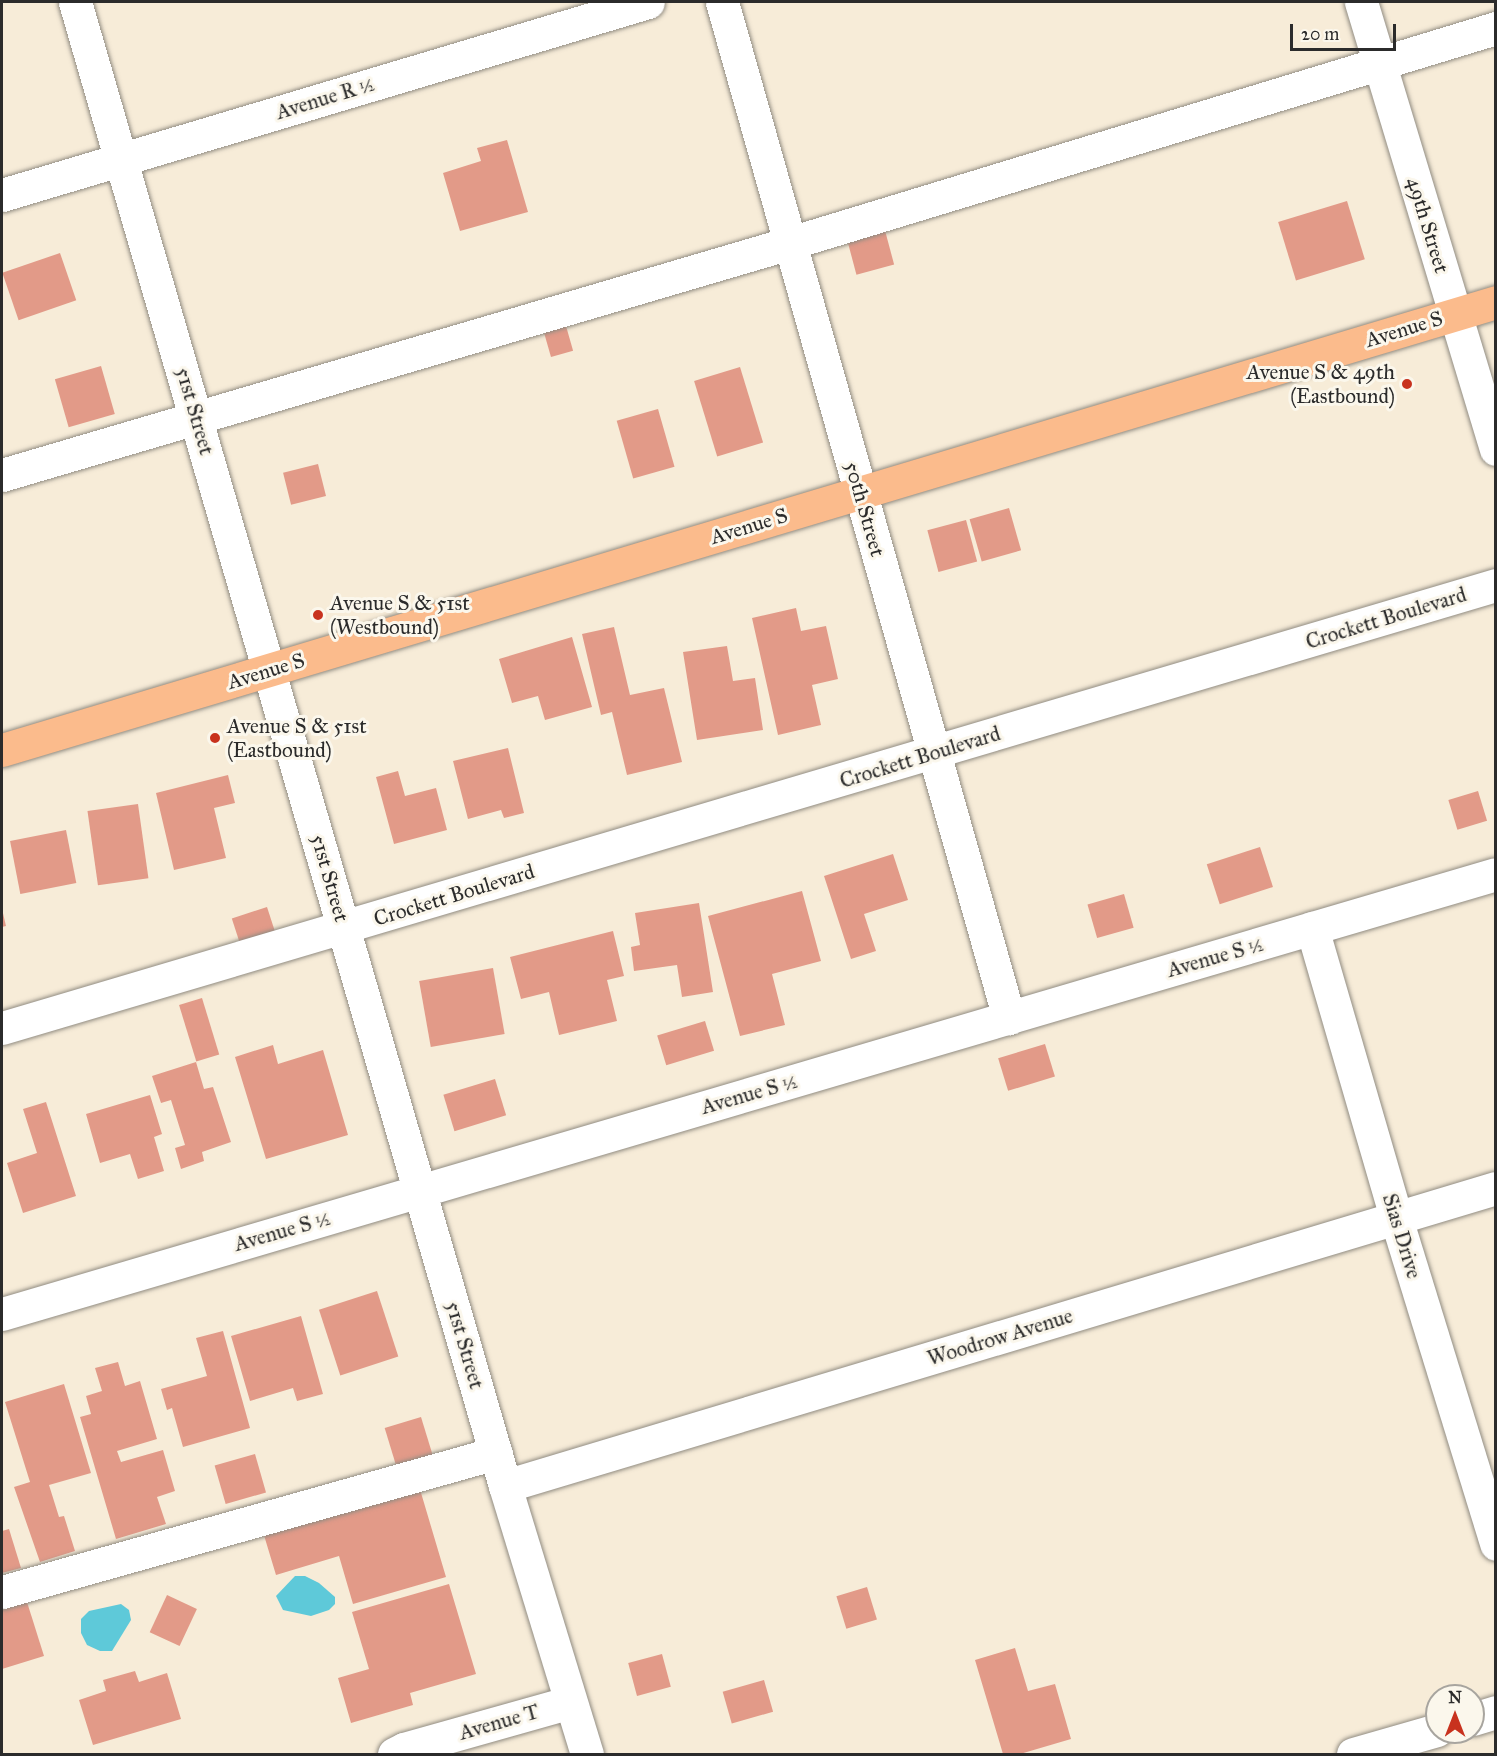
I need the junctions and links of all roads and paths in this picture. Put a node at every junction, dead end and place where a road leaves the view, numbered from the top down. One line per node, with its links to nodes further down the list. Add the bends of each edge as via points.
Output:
1 (75, 2): 7 (street, 51st Street)
2 (648, 2): 7 (street, Avenue R ½)
3 (722, 2): 9 (street, 50th Street)
4 (1361, 2): 6 (street, 49th Street)
5 (1496, 28): 6 (street)
6 (1379, 62): 9 (street); 11 (street, 49th Street)
7 (122, 158): 8 (street, Avenue R ½); 12 (street, 51st Street)
8 (2, 195)
9 (790, 243): 12 (street); 15 (street, 50th Street)
10 (1496, 302): 11 (main road, Avenue S)
11 (1455, 314): 13 (street, 49th Street); 15 (main road, Avenue S)
12 (197, 418): 14 (street); 17 (street, 51st Street)
13 (1496, 449)
14 (2, 475)
15 (861, 492): 17 (main road, Avenue S); 19 (street, 50th Street)
16 (1496, 585): 19 (street, Crockett Boulevard)
17 (270, 669): 18 (main road, Avenue S); 21 (street, 51st Street)
18 (2, 750)
19 (934, 753): 21 (street, Crockett Boulevard); 23 (street, 50th Street)
20 (1496, 874): 22 (street, Avenue S ½)
21 (345, 928): 24 (street, Crockett Boulevard); 26 (street, 51st Street)
22 (1312, 928): 23 (street, Avenue S ½); 27 (street, Sias Drive)
23 (1009, 1018): 26 (street, Avenue S ½)
24 (2, 1028)
25 (1496, 1188): 27 (street, Woodrow Avenue)
26 (420, 1190): 28 (street, Avenue S ½); 29 (street, 51st Street)
27 (1396, 1218): 30 (street, Woodrow Avenue); 31 (street, Sias Drive)
28 (2, 1314)
29 (496, 1453): 30 (street, 51st Street); 32 (street)
30 (505, 1486): 33 (street, 51st Street)
31 (1496, 1544)
32 (2, 1592)
33 (571, 1702): 35 (street, Avenue T); 36 (street, 51st Street)
34 (1425, 1734): 37 (street)
35 (394, 1755)
36 (587, 1755)
37 (1353, 1755)

